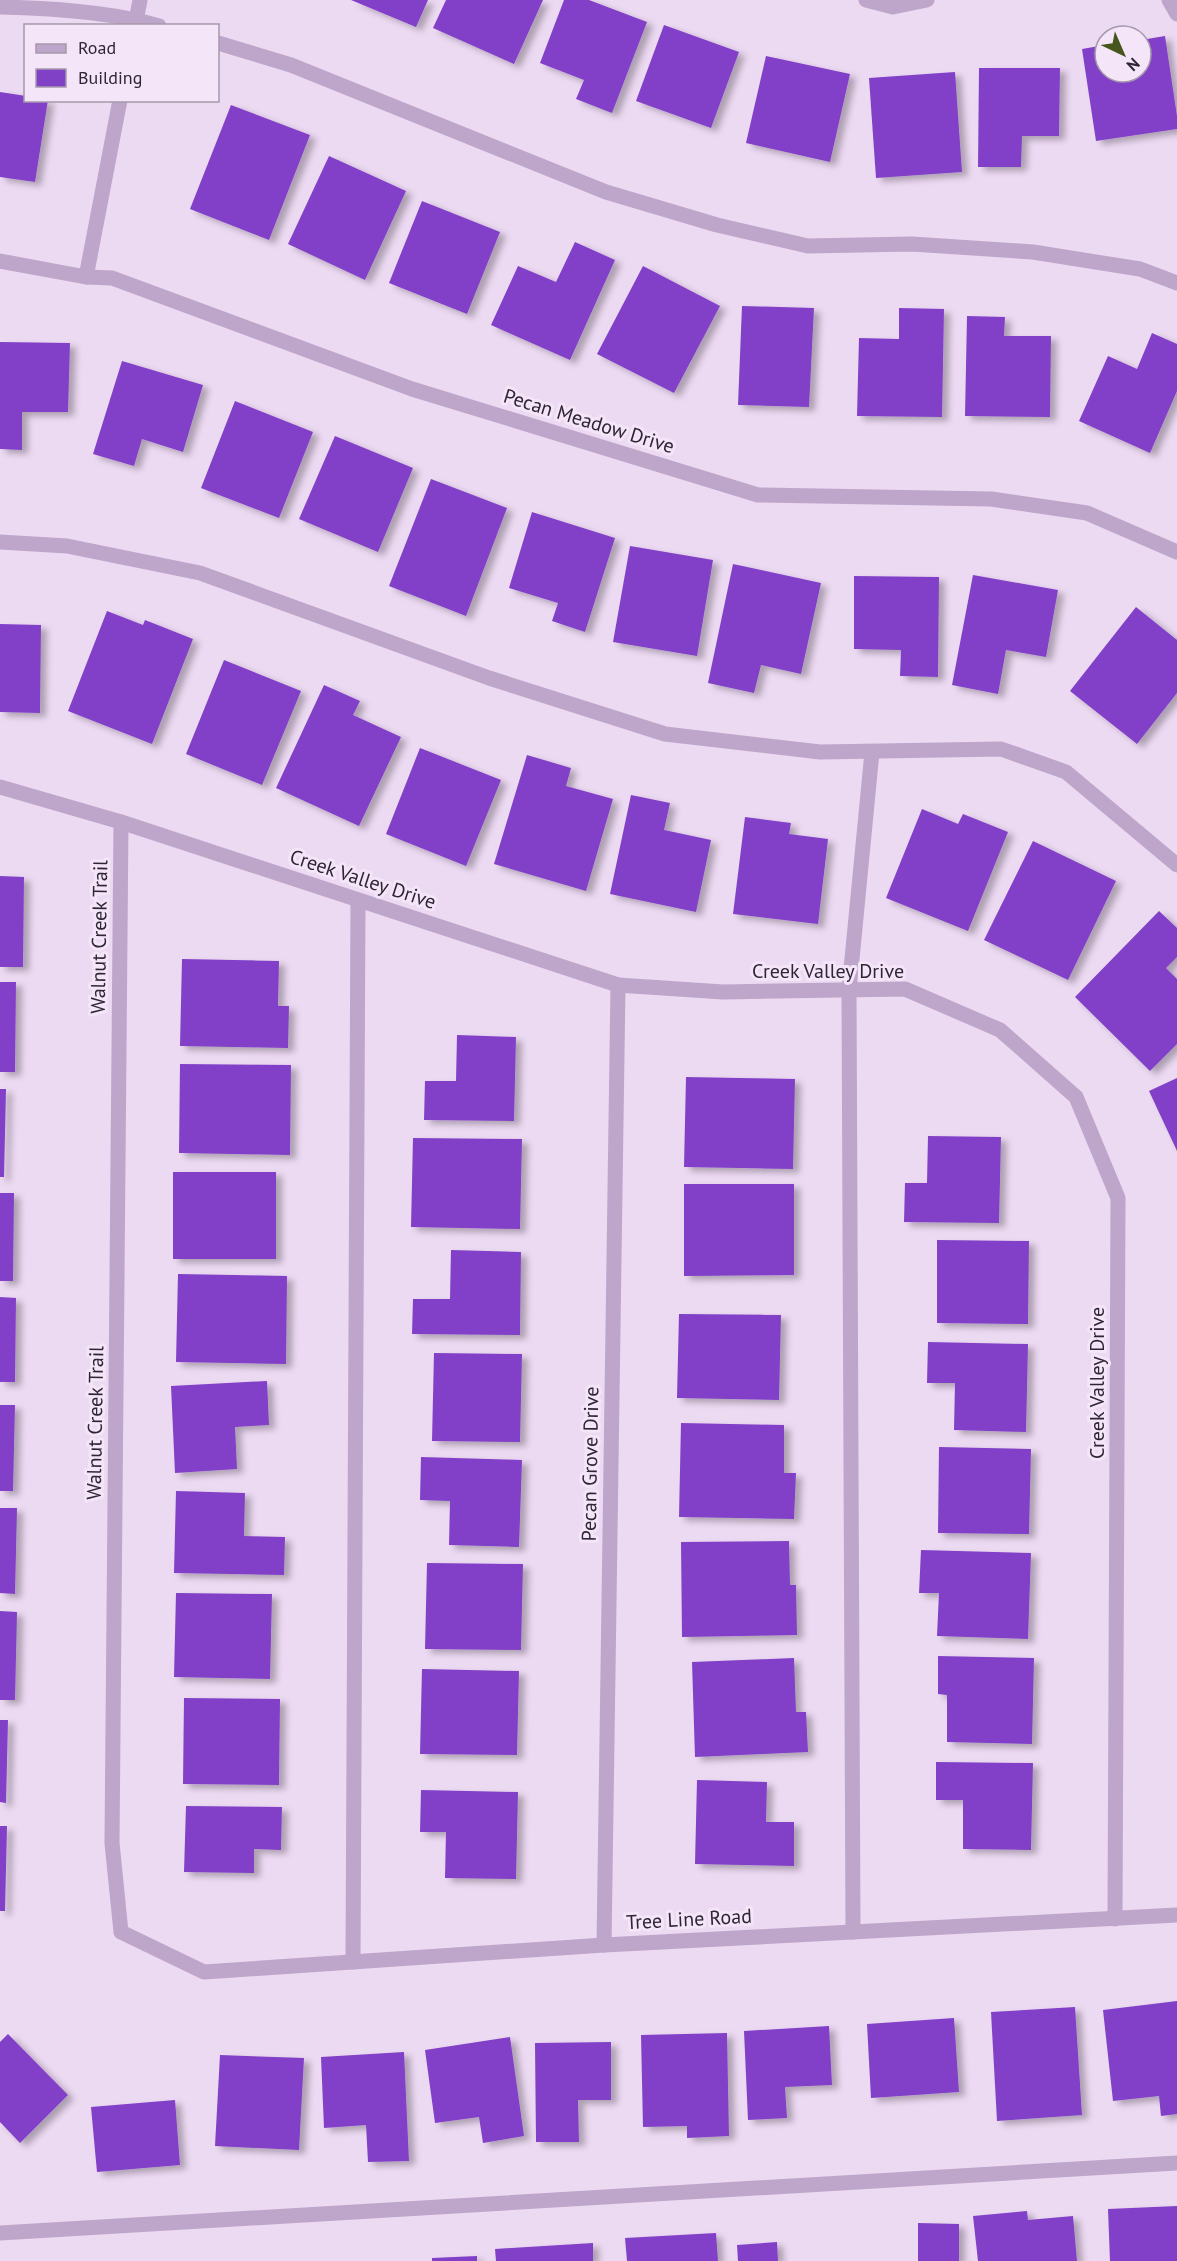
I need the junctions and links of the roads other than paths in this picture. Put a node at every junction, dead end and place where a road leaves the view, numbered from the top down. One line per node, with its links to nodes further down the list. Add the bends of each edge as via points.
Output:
1 (140, 0): 7 (street)
2 (866, 0): 3 (street, via 893,7)
3 (927, 0)
4 (1169, 0): 6 (street)
5 (0, 7): 7 (street, via 28,7)
6 (1177, 14)
7 (136, 22)
8 (219, 43): 12 (street, via 291,65 606,192 717,225 808,246 912,244 1033,252 1140,269)
9 (120, 102): 11 (street)
10 (0, 261): 11 (street, Pecan Meadow Drive)
11 (86, 277): 14 (street, Pecan Meadow Drive, via 112,278 412,388 758,495 991,498 1088,513)
12 (1177, 283)
13 (0, 542): 15 (street, via 67,546 200,573 489,678 665,734 820,752)
14 (1177, 552)
15 (872, 752): 18 (street, via 1001,749 1066,772); 21 (street)
16 (0, 787): 17 (street, Creek Valley Drive)
17 (121, 822): 19 (street, Creek Valley Drive); 27 (street, Walnut Creek Trail, via 112,1843 122,1932)
18 (1177, 865)
19 (358, 900): 20 (street, Creek Valley Drive); 26 (street)
20 (618, 985): 21 (street, Creek Valley Drive, via 723,992); 25 (street, Pecan Grove Drive)
21 (849, 990): 23 (street, Creek Valley Drive, via 905,989 1000,1030 1076,1097 1118,1198); 24 (street)
22 (1177, 1915): 23 (street, Tree Line Road)
23 (1115, 1919): 24 (street, Tree Line Road)
24 (853, 1932): 25 (street, Tree Line Road)
25 (604, 1945): 26 (street, Tree Line Road)
26 (352, 1962): 27 (street, Tree Line Road)
27 (204, 1972)
28 (1177, 2163): 29 (street)
29 (0, 2233)

